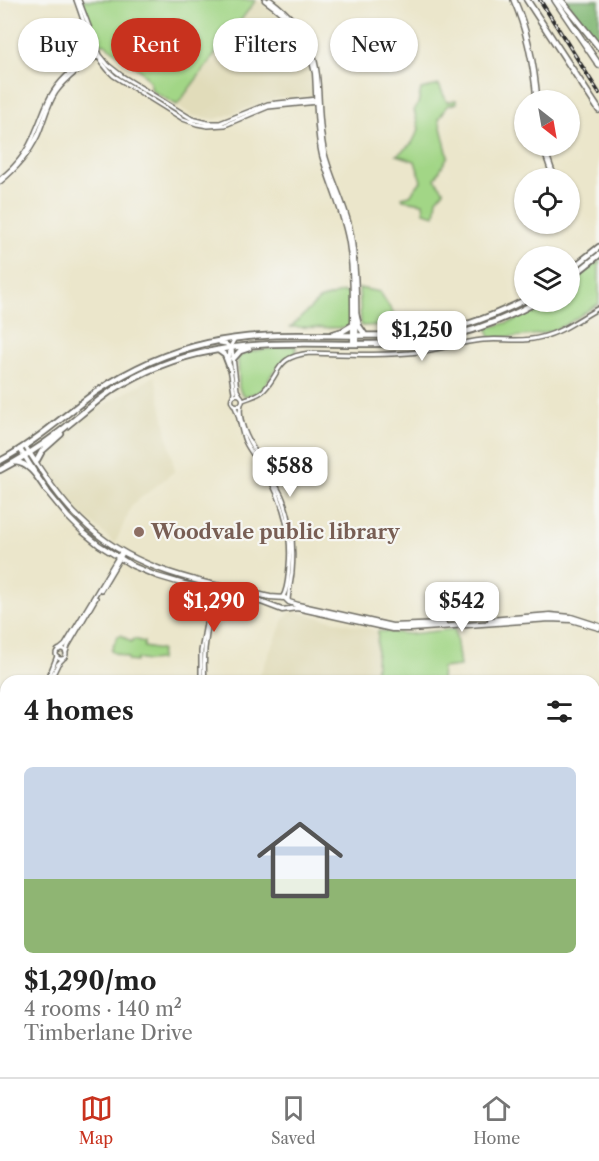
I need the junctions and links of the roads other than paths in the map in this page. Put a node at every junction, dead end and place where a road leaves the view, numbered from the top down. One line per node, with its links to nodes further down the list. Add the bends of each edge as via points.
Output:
1 (78, 0): 8 (street)
2 (265, 0): 14 (main road, via 284,14 301,36 312,62)
3 (270, 0): 14 (main road, via 293,20 309,44 318,73)
4 (514, 0): 13 (highway, via 531,51)
5 (527, 0): 15 (highway)
6 (555, 0): 11 (highway)
7 (561, 0): 9 (highway)
8 (85, 18)
9 (599, 47)
10 (99, 57): 14 (street, via 114,76 197,124 220,126 268,107)
11 (599, 65)
12 (76, 72): 16 (street, via 59,89 21,163)
13 (536, 90)
14 (318, 100): 24 (main road, via 324,152 352,242); 25 (main road, via 322,154 349,243)
15 (599, 110)
16 (0, 180)
17 (599, 247): 19 (main road)
18 (599, 255): 20 (main road)
19 (580, 262)
20 (580, 270)
21 (514, 305): 28 (main road, via 429,333)
22 (599, 308): 40 (street, via 559,331 530,340 480,340 398,353 298,355 282,363 265,389)
23 (517, 312): 31 (main road, via 456,335)
24 (356, 314): 27 (main road); 28 (main road)
25 (353, 326): 26 (main road); 27 (main road)
26 (327, 335): 27 (main road); 29 (main road)
27 (355, 335): 28 (main road); 31 (main road)
28 (365, 335)
29 (236, 338): 30 (main road); 33 (street)
30 (209, 342): 33 (street); 38 (main road, via 157,358)
31 (355, 344): 32 (main road)
32 (263, 345): 33 (main road); 35 (main road, via 240,351)
33 (230, 347): 34 (main road); 35 (street); 36 (street)
34 (218, 350): 36 (main road, via 225,355); 37 (main road, via 174,361)
35 (233, 359): 40 (street)
36 (230, 368): 39 (street)
37 (122, 385): 38 (main road); 42 (main road)
38 (106, 386): 43 (main road)
39 (233, 396): 40 (street); 41 (street)
40 (241, 399): 41 (street, via 238,406); 55 (street, via 248,439 270,473 287,513 293,559)
41 (234, 405): 54 (street, via 245,441 267,475 284,514 290,558 285,594)
42 (65, 427): 44 (main road); 47 (main road)
43 (23, 448): 44 (main road); 45 (main road)
44 (27, 455): 46 (main road); 47 (main road); 49 (main road)
45 (0, 461)
46 (15, 462): 48 (main road); 49 (main road, via 28,466)
47 (36, 462): 50 (main road, via 74,513)
48 (0, 471)
49 (47, 491): 51 (main road, via 83,532)
50 (122, 552): 51 (street); 52 (main road, via 160,570)
51 (119, 558): 53 (main road, via 157,576); 59 (street); 60 (street)
52 (217, 585): 53 (street); 54 (main road)
53 (215, 592): 56 (main road); 65 (street, via 207,627)
54 (281, 598): 55 (main road); 56 (main road)
55 (289, 601): 57 (main road); 58 (main road, via 392,626 550,615 571,617)
56 (278, 608): 57 (main road)
57 (286, 610): 58 (main road, via 297,608 392,629 550,619)
58 (599, 627)
59 (59, 650): 60 (street); 61 (street)
60 (66, 652): 62 (street)
61 (57, 656): 62 (street); 63 (street)
62 (63, 659): 64 (street)
63 (50, 675)
64 (52, 675)
65 (203, 675)

